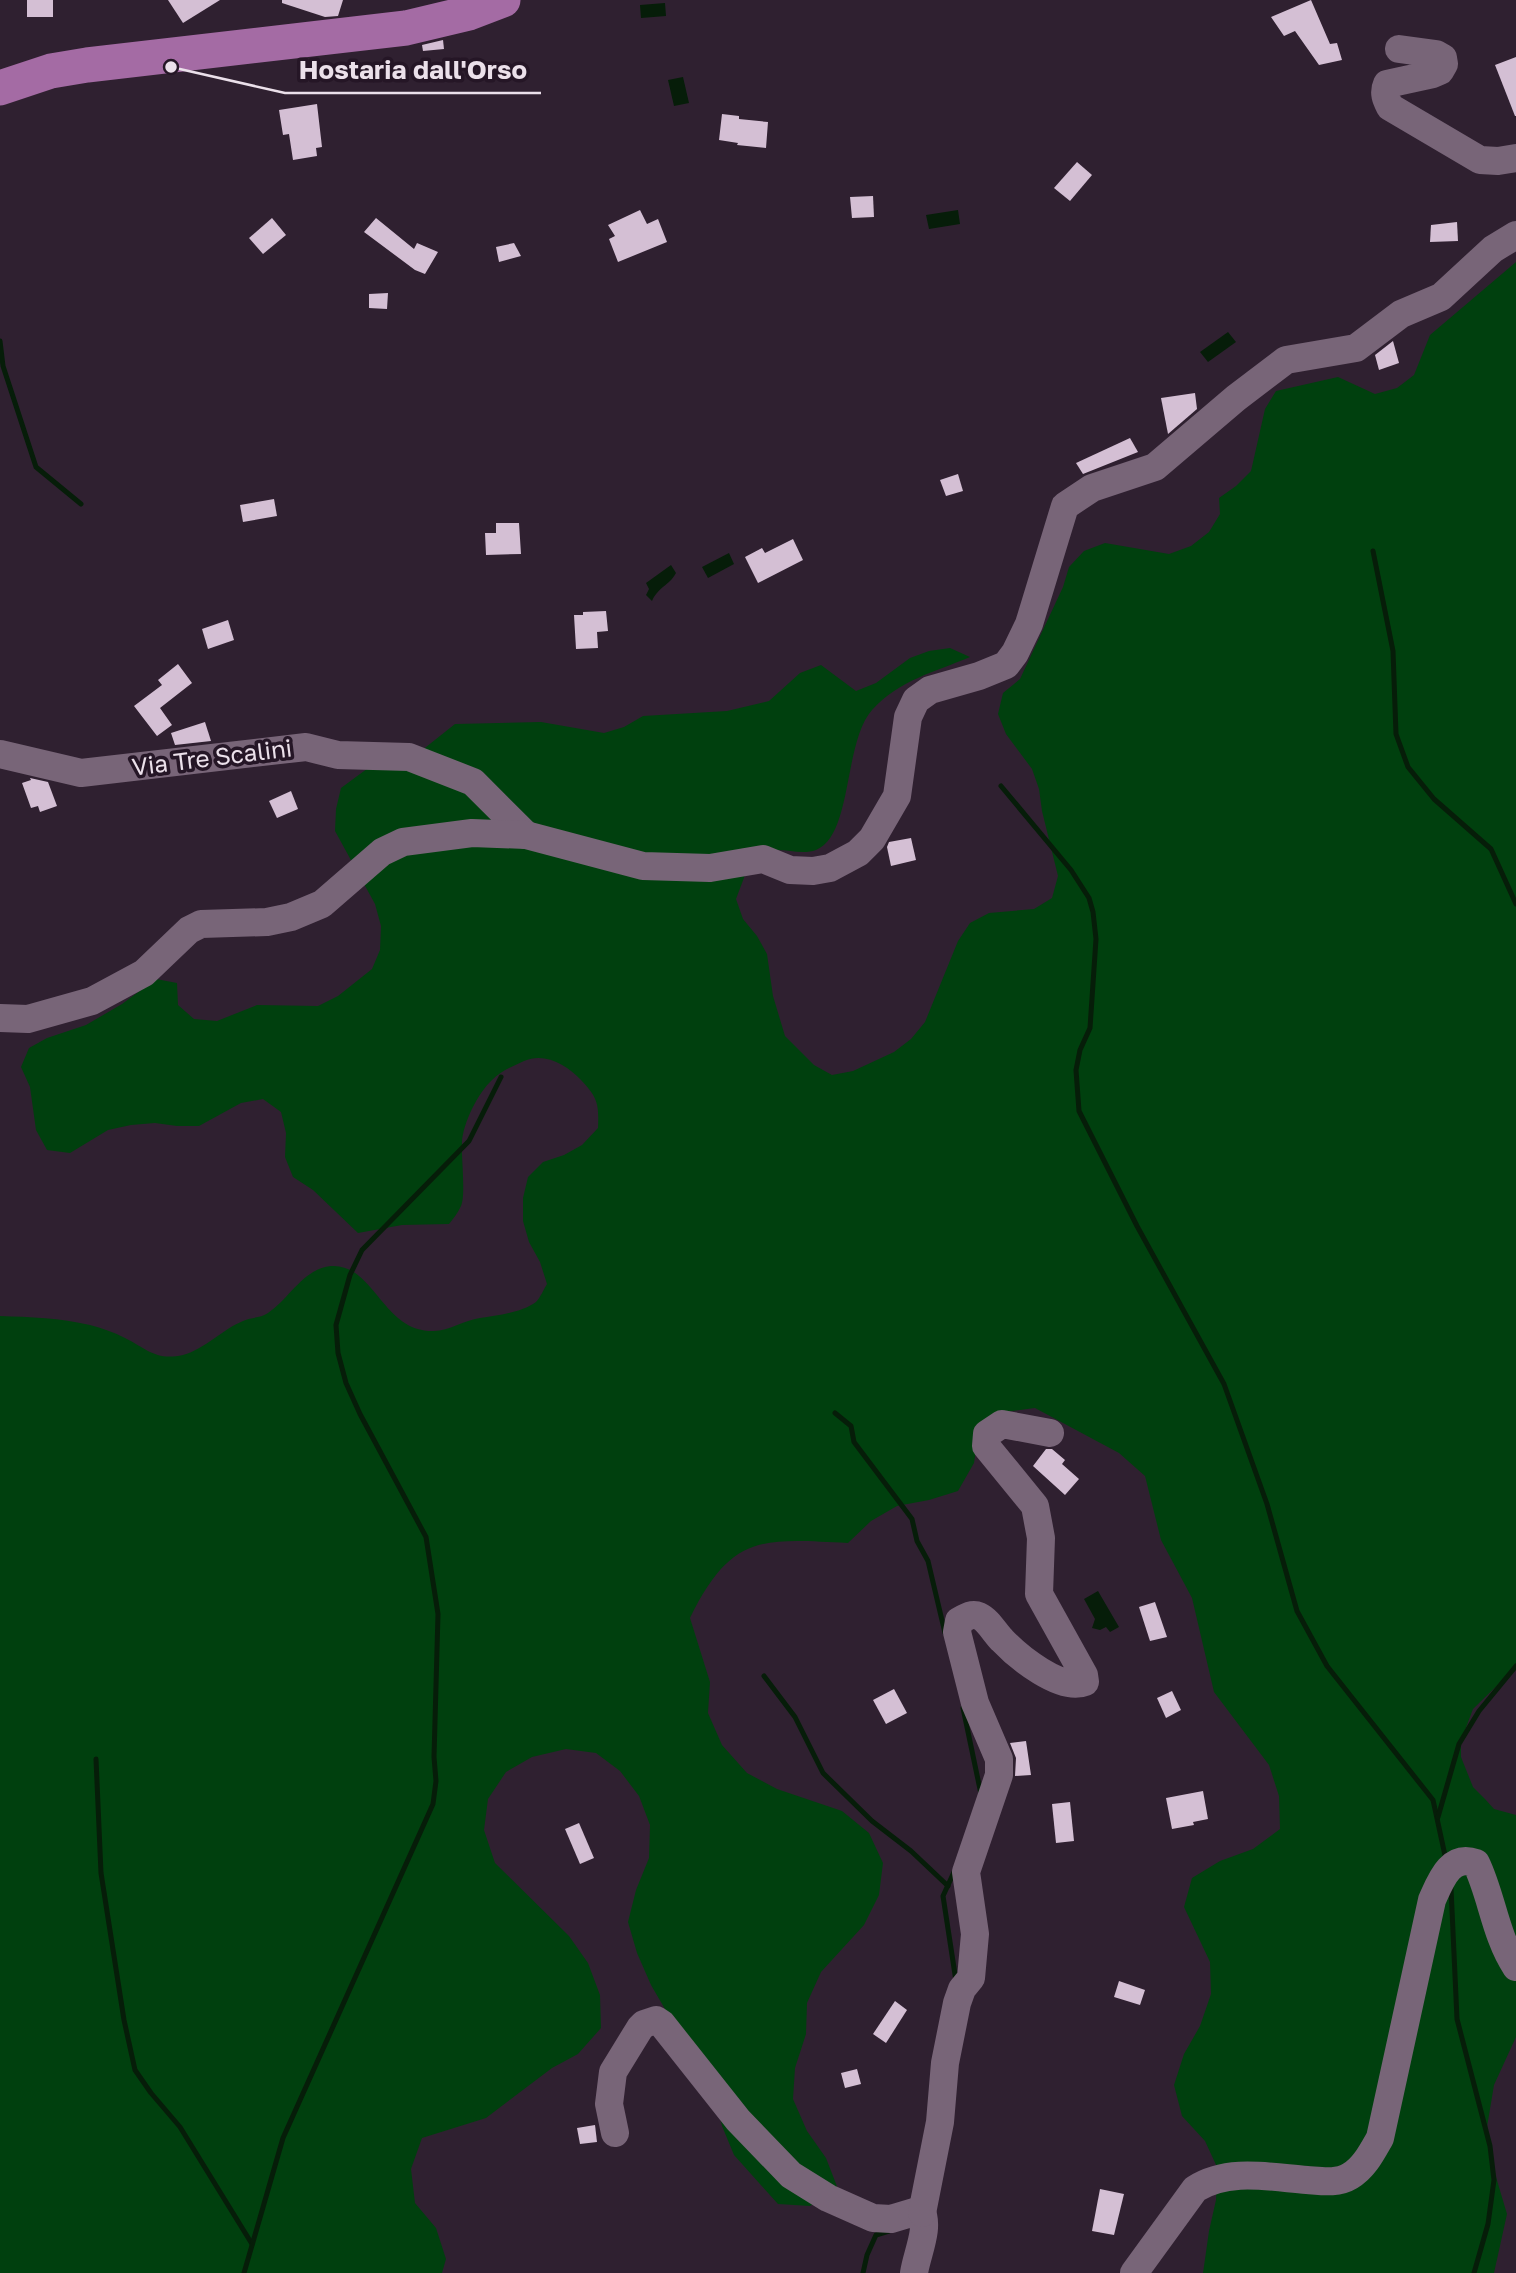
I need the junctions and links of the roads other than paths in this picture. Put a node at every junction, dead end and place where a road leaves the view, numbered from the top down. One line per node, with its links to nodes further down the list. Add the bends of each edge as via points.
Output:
1 (503, 0): 3 (main road, via 406,28 87,65)
2 (1399, 49): 4 (street, via 1436,54 1444,64 1433,74 1387,84 1384,90 1390,107 1480,160)
3 (0, 88)
4 (1516, 158)
5 (1516, 235): 7 (street, via 1493,248 1441,297 1401,314 1356,348 1286,360 1155,467 1092,488 1065,506 1029,624 1015,653 1006,665 930,690 916,700 908,717 897,796 872,839 858,853 830,868 813,871 790,870 763,859 710,868 643,866)
6 (0, 754): 7 (street, Via Tre Scalini, via 81,773 306,747 338,755 409,757 472,782)
7 (526, 835): 8 (street, via 472,833 403,842 382,852 322,904 291,918 201,924 144,973 92,1002 28,1019)
8 (0, 1018)
9 (1050, 1433): 12 (street, via 1002,1424 987,1434 986,1447 1034,1506 1041,1538 1039,1594 1085,1682 1073,1685 1051,1679 978,1615 959,1621 957,1632 975,1703 999,1759 999,1775 966,1872 975,1934 971,1978 957,2003)
10 (1516, 1967): 14 (street, via 1476,1863 1466,1859 1457,1863 1444,1875 1432,1900 1381,2138 1364,2164 1349,2177 1332,2182 1226,2176 1208,2181 1195,2189)
11 (615, 2133): 12 (street, via 609,2104 613,2072 640,2028 656,2020 737,2120 790,2175 873,2218 891,2219 914,2210)
12 (922, 2213): 13 (street, via 923,2239)
13 (914, 2273)
14 (1134, 2273)

